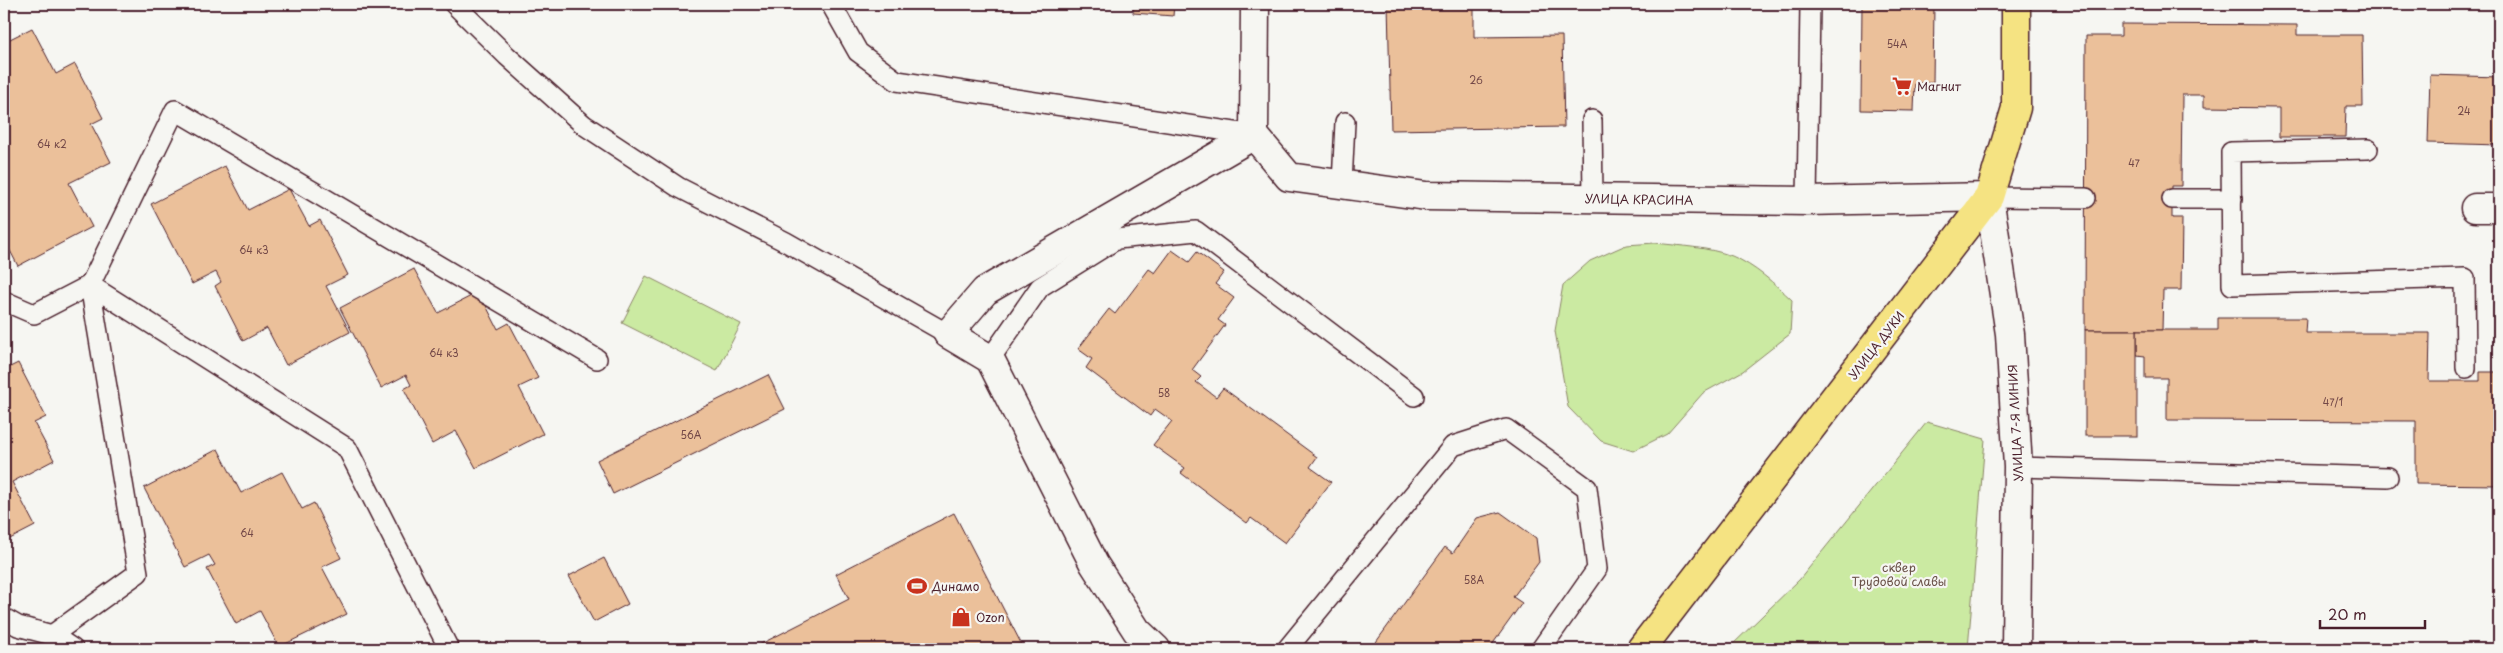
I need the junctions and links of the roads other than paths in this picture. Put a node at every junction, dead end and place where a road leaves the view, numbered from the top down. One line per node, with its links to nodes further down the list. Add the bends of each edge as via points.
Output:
1 (454, 4): 19 (lane, via 584,125 678,187 786,242)
2 (831, 4): 8 (lane, via 858,52 897,81)
3 (1255, 4): 8 (street)
4 (1810, 4): 16 (lane)
5 (2016, 4): 11 (main road, УЛИЦА ДУКИ, via 2016,108)
6 (1592, 120): 12 (lane)
7 (1345, 122): 10 (lane)
8 (1254, 135): 10 (street, УЛИЦА КРАСИНА, via 1290,177); 19 (street, via 985,291)
9 (2368, 149): 15 (lane, via 2231,152)
10 (1342, 184): 12 (street, УЛИЦА КРАСИНА, via 1426,196)
11 (1989, 197): 13 (lane); 16 (street, УЛИЦА КРАСИНА); 24 (street, УЛИЦА 7-Я ЛИНИЯ, via 2010,334); 33 (main road, УЛИЦА ДУКИ)
12 (1593, 198): 16 (street, УЛИЦА КРАСИНА, via 1682,194)
13 (2086, 198)
14 (2172, 199): 15 (lane)
15 (2232, 199): 22 (lane, via 2232,285 2465,278)
16 (1807, 201)
17 (90, 285): 18 (lane, via 34,314); 20 (lane, via 175,110); 27 (lane, via 138,573); 29 (lane, via 347,448)
18 (4, 301)
19 (948, 334): 21 (street)
20 (597, 359)
21 (990, 359): 23 (lane, via 1040,288 1117,239 1196,231); 30 (street, via 1094,564 1137,631)
22 (2466, 368)
23 (1414, 396)
24 (2018, 467): 25 (lane); 34 (street, УЛИЦА 7-Я ЛИНИЯ)
25 (2388, 477)
26 (4, 618): 27 (lane, via 18,626)
27 (52, 636): 28 (lane)
28 (73, 649)
29 (449, 649)
30 (1156, 649)
31 (1287, 649): 32 (lane, via 1453,446 1506,429 1586,488 1597,569)
32 (1542, 649)
33 (1641, 649)
34 (2016, 649)

